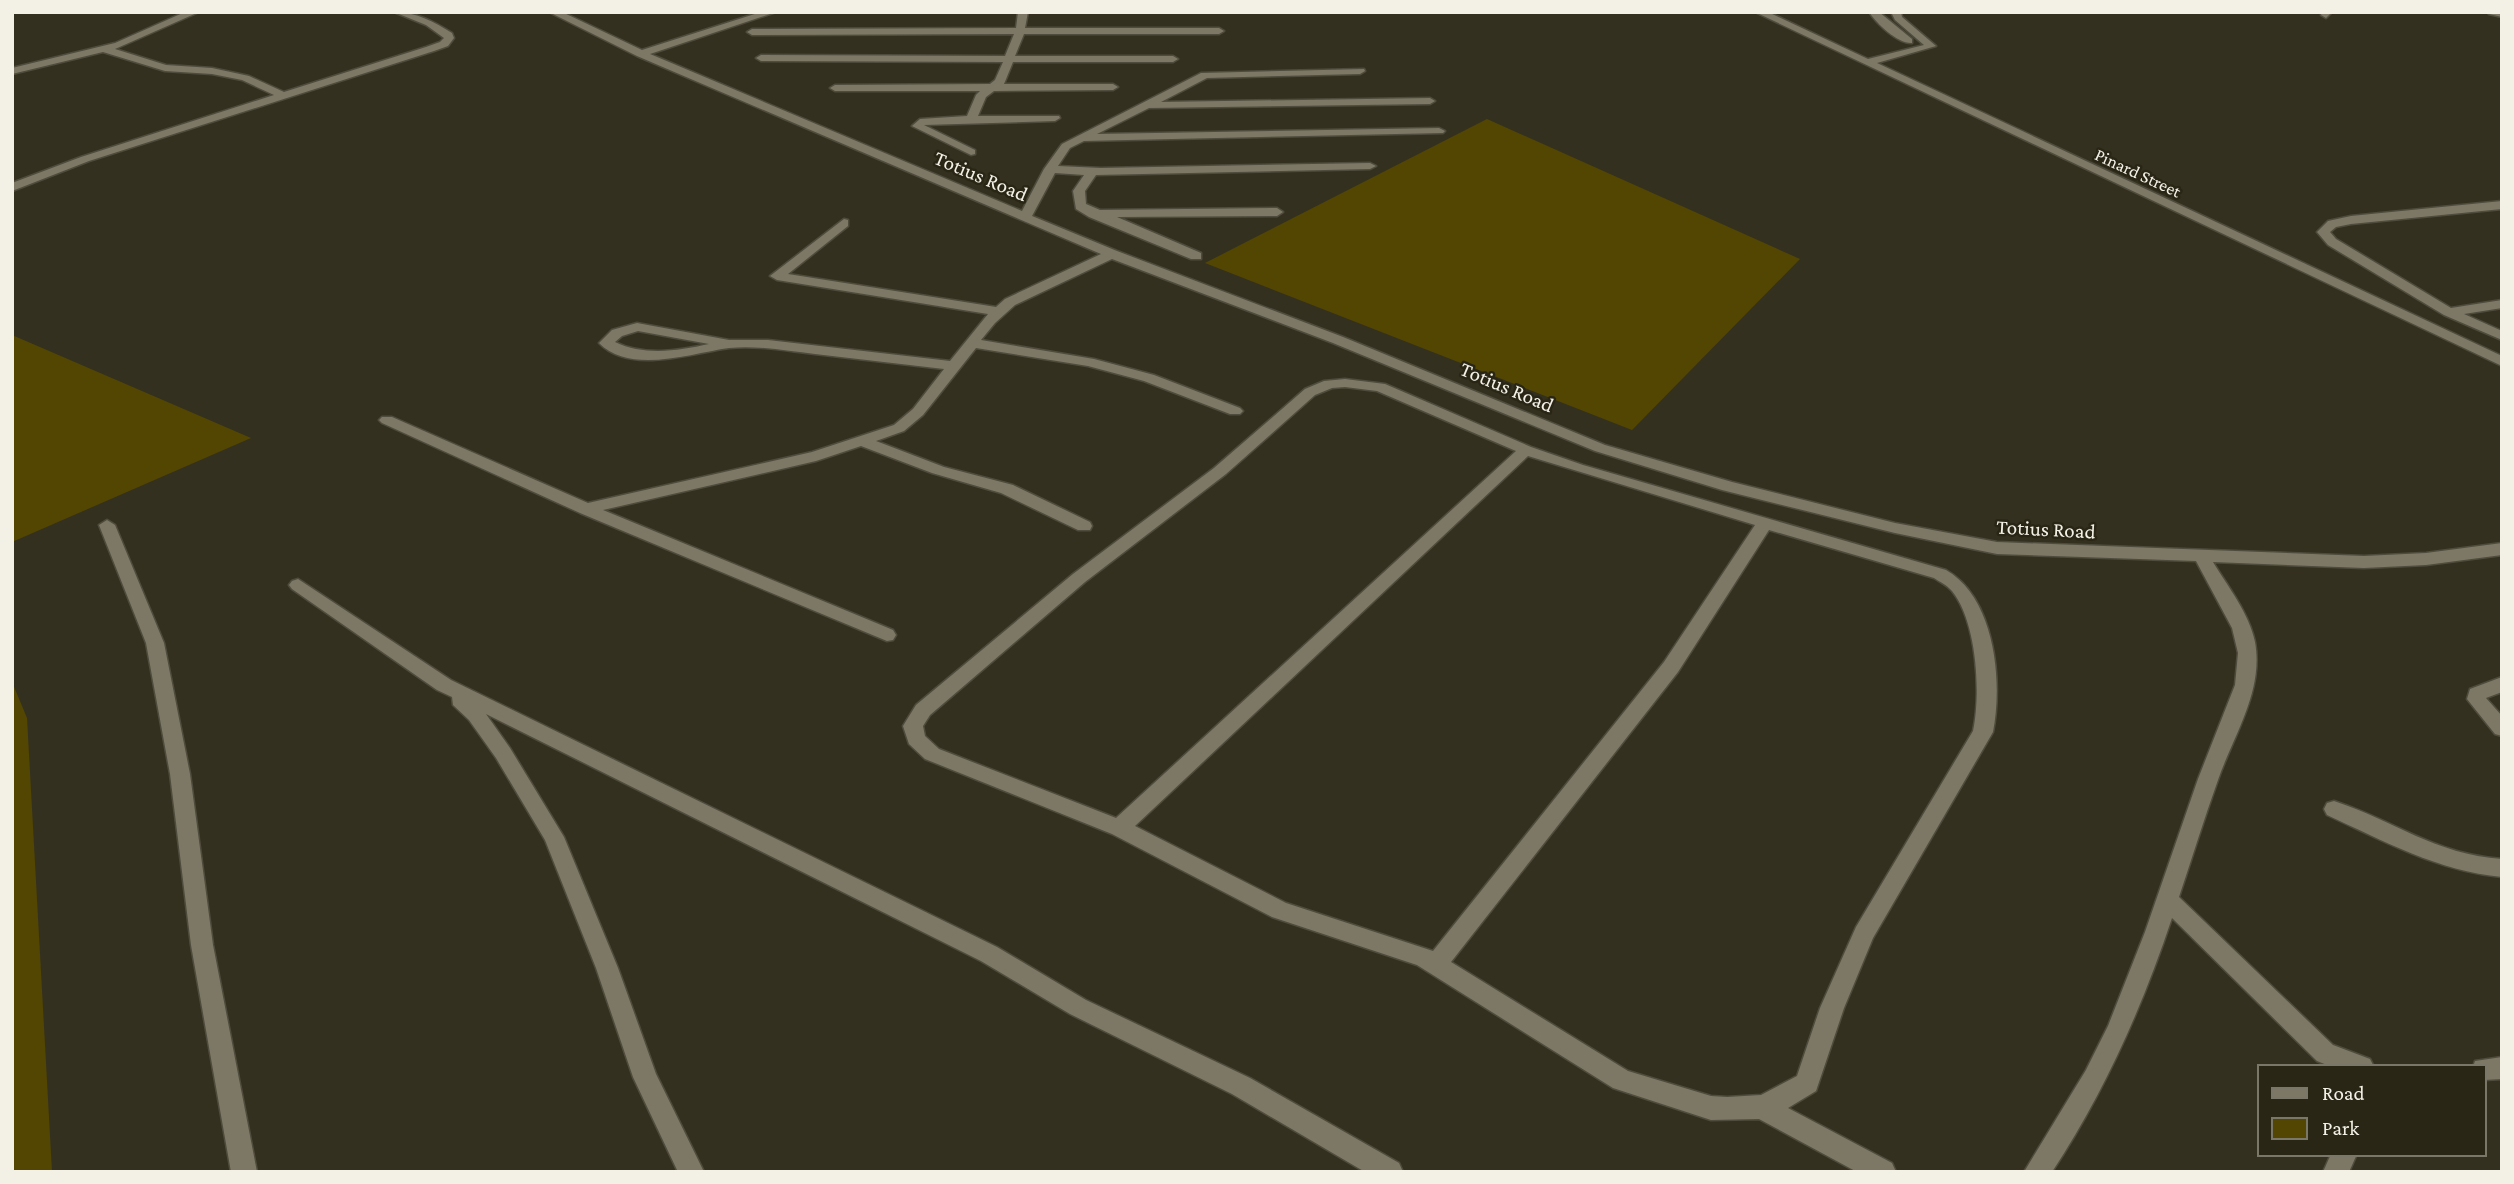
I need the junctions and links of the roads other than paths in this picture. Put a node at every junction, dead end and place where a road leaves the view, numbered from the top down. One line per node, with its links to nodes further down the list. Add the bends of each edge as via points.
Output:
1 (194, 12): 14 (street)
2 (400, 12): 26 (street, via 429,23 449,38 444,44)
3 (554, 12): 16 (street, Totius Road)
4 (771, 12): 16 (street)
5 (1023, 12): 11 (street)
6 (1760, 12): 20 (street, Pinard Street)
7 (1874, 12): 15 (street)
8 (1896, 12): 15 (street, via 1931,44)
9 (2492, 12): 10 (street)
10 (2502, 14)
11 (1020, 31): 12 (street); 13 (street); 19 (street)
12 (1219, 31)
13 (752, 32)
14 (105, 49): 21 (street); 26 (street, via 165,68 245,78)
15 (1916, 51): 20 (street)
16 (641, 54): 41 (street, Totius Road)
17 (761, 58): 19 (street)
18 (1173, 59): 19 (street)
19 (1009, 60): 23 (street)
20 (1866, 64): 51 (street, Pinard Street)
21 (12, 71)
22 (1360, 71): 28 (street, via 1217,73)
23 (995, 87): 24 (street); 25 (street); 29 (street, via 981,95)
24 (1113, 87)
25 (835, 88)
26 (286, 97): 37 (street, via 85,159)
27 (1430, 101): 28 (street)
28 (1144, 106): 32 (street)
29 (972, 118): 30 (street); 33 (street, via 920,122 918,126)
30 (1055, 118)
31 (1439, 131): 32 (street)
32 (1077, 138): 35 (street)
33 (971, 152)
34 (1370, 166): 36 (street)
35 (1050, 169): 36 (street); 41 (street)
36 (1092, 172): 40 (street, via 1078,201)
37 (12, 187)
38 (2502, 205): 47 (street, via 2351,220 2332,224 2323,232 2332,242)
39 (1277, 212): 40 (street)
40 (1093, 214): 44 (street)
41 (1025, 217): 43 (street, Totius Road)
42 (844, 223): 46 (street, via 777,276)
43 (1112, 254): 46 (street, via 1010,302); 62 (street, Totius Road, via 1338,340 1600,448 1728,486 1972,545)
44 (1196, 256)
45 (2502, 304): 47 (street)
46 (999, 312): 49 (street)
47 (2449, 312): 48 (street)
48 (2502, 336)
49 (972, 343): 52 (street); 53 (street, via 1089,362 1149,378)
50 (729, 344): 50 (street, via 637,327 606,342 614,348 658,356); 52 (street, via 768,344)
51 (2502, 362)
52 (952, 366): 55 (street, via 918,412 899,428)
53 (1235, 411)
54 (387, 420): 57 (street)
55 (864, 442): 57 (street); 60 (street, via 1007,489)
56 (1526, 450): 58 (street); 69 (street); 69 (street, via 1380,387 1321,386 1220,471 1079,578 916,717 916,739 932,754)
57 (586, 509): 64 (street)
58 (1764, 524): 72 (street, via 1671,667); 75 (street, via 1940,574 1956,583 1971,610 1983,654 1989,704 1983,732 1864,934 1807,1083)
59 (107, 525): 77 (street, via 155,643)
60 (1084, 526)
61 (2502, 549): 62 (street, Totius Road, via 2364,562)
62 (2202, 557): 71 (street, via 2240,626 2247,650 2247,678 2208,778)
63 (298, 585): 66 (street)
64 (887, 635)
65 (2502, 684): 67 (street, via 2477,694 2476,699)
66 (444, 685): 78 (street, via 476,715 554,837 645,1077); 79 (street, via 989,954 1078,1007 1241,1086)
67 (2502, 730)
68 (2334, 809): 70 (street, via 2439,856)
69 (1119, 828): 72 (street, via 1280,910)
70 (2502, 868)
71 (2169, 901): 73 (street); 81 (street, via 2104,1063)
72 (1437, 963): 75 (street, via 1622,1080 1711,1108)
73 (2328, 1060): 74 (street)
74 (2352, 1065)
75 (1761, 1107): 80 (street)
76 (2343, 1156): 82 (street)
77 (243, 1172)
78 (691, 1172)
79 (1390, 1172)
80 (1883, 1172)
81 (2038, 1172)
82 (2336, 1172)

